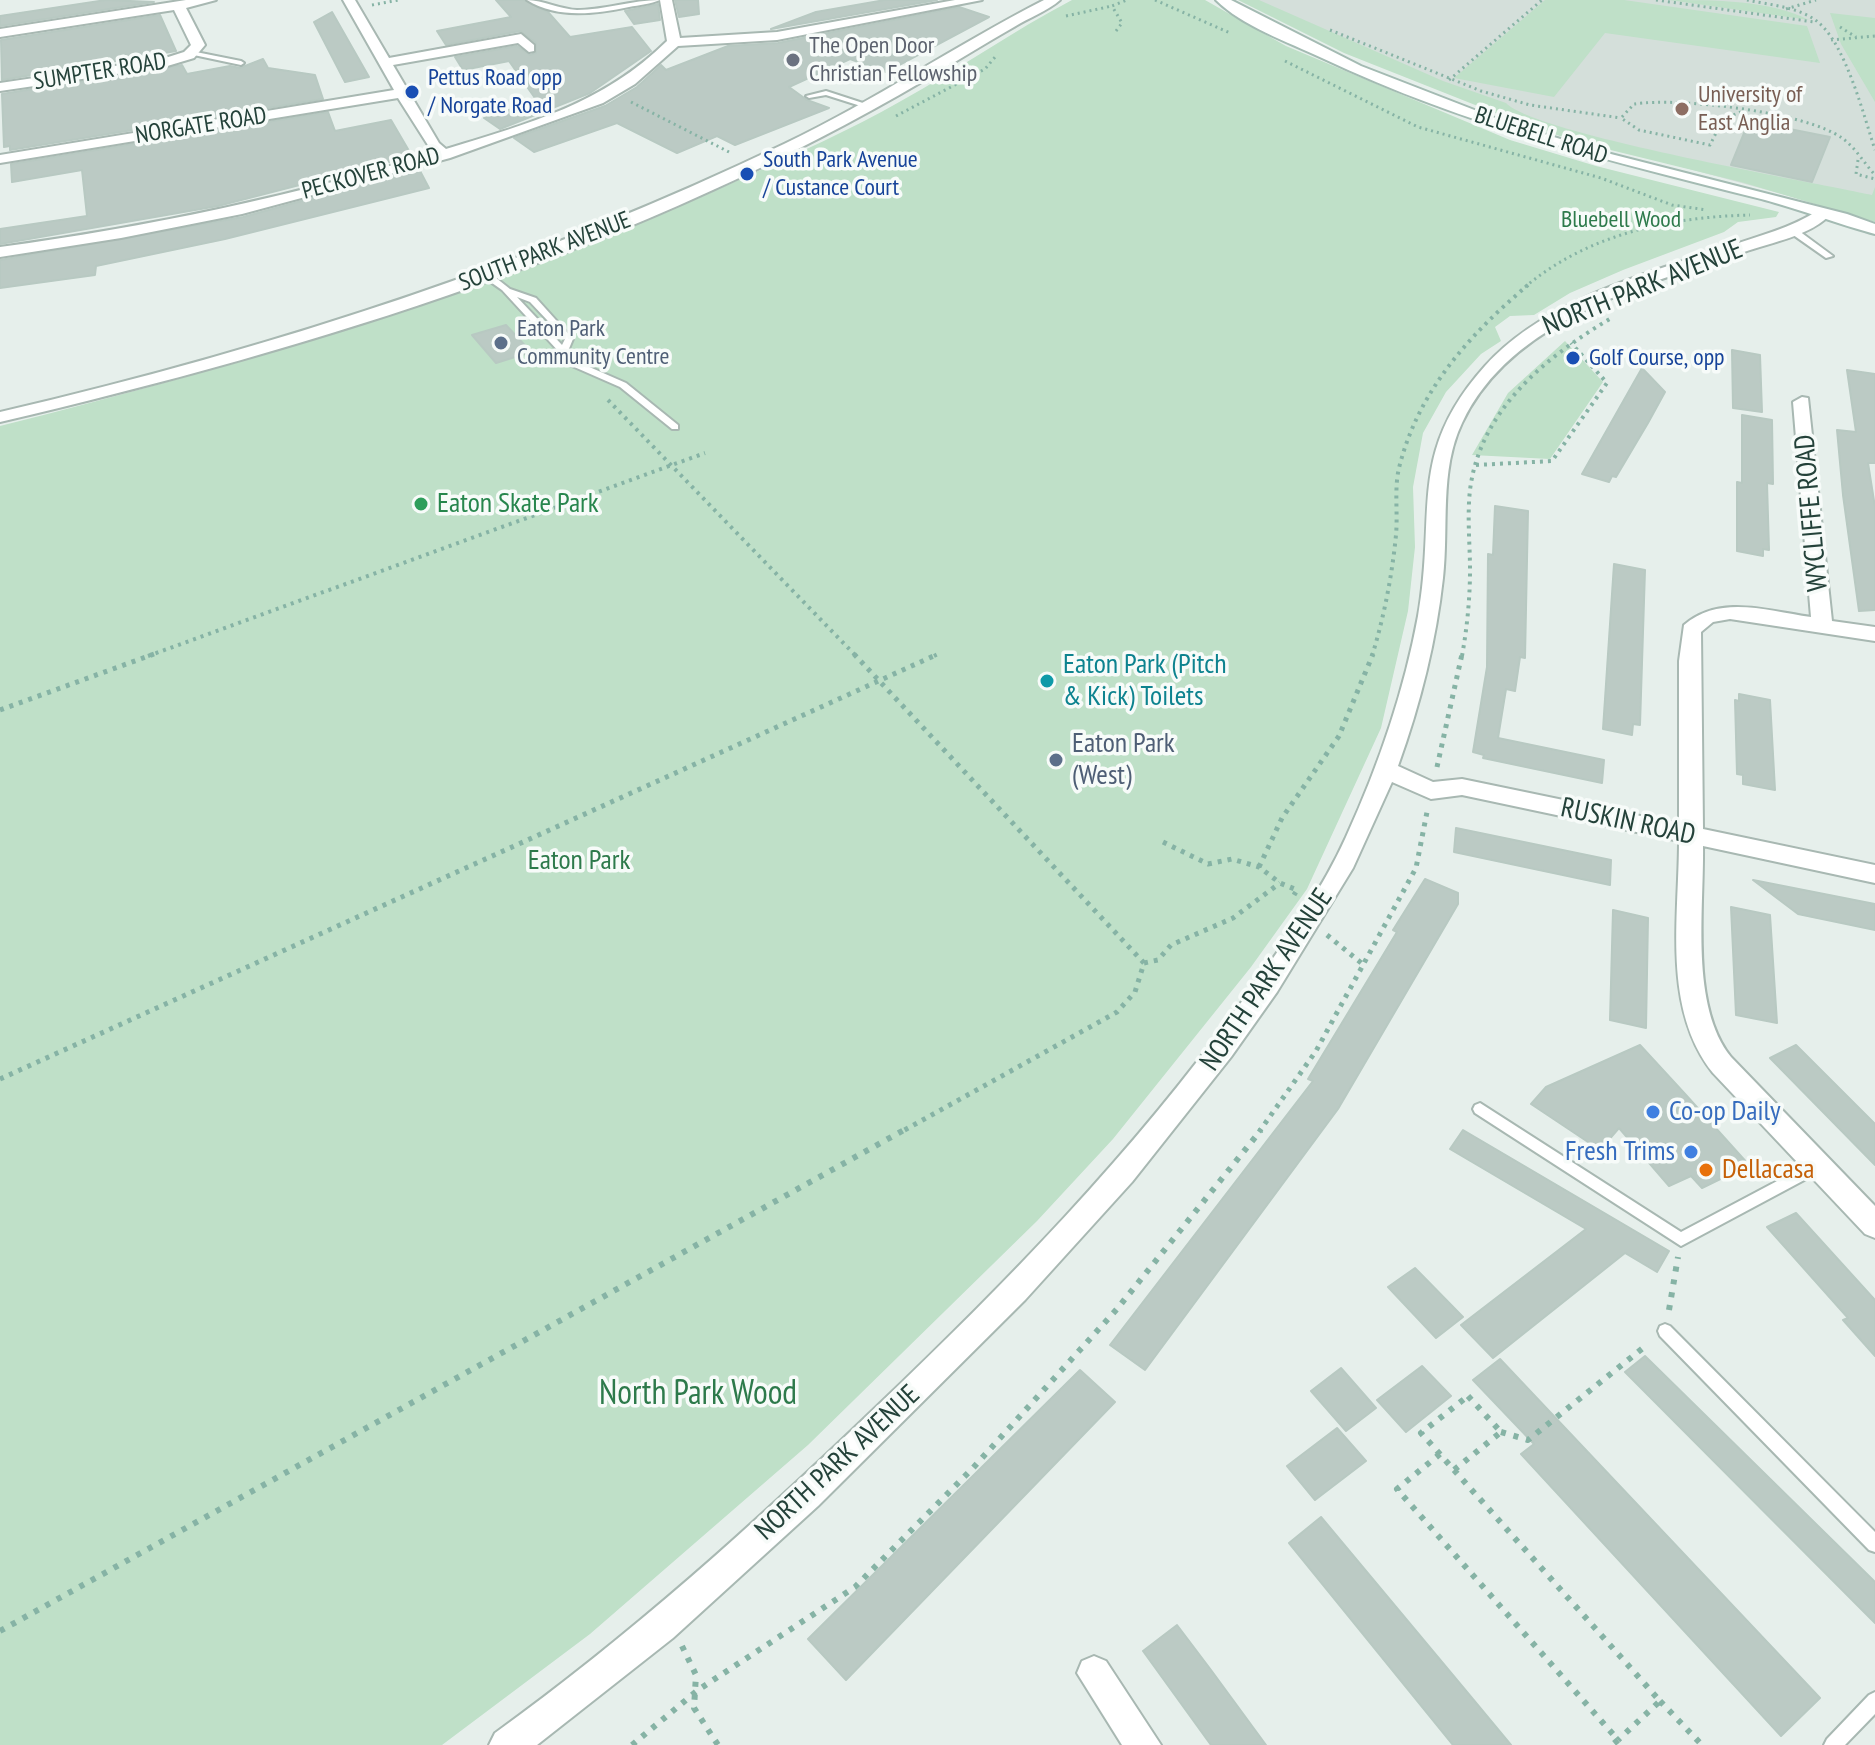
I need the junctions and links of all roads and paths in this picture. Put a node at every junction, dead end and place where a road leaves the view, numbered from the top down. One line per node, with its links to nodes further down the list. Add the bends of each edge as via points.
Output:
1 (210, 0): 14 (street)
2 (349, 0): 28 (street)
3 (530, 0): 4 (lane, via 581,12)
4 (657, 0)
5 (666, 0): 25 (street)
6 (976, 0): 25 (street, via 791,34)
7 (1054, 0): 34 (street, SOUTH PARK AVENUE)
8 (1127, 0): 19 (path, via 1112,6 1122,23)
9 (1222, 0): 43 (street, BLUEBELL ROAD, via 1359,68 1542,139)
10 (1542, 0): 29 (path)
11 (1656, 0): 16 (path)
12 (1747, 0): 15 (path)
13 (1816, 0): 15 (path)
14 (178, 5): 20 (street); 26 (street, SUMPTER ROAD, via 198,45)
15 (1785, 10): 16 (path)
16 (1819, 23): 24 (path)
17 (1320, 26): 29 (path)
18 (1840, 27): 23 (path)
19 (1116, 31)
20 (0, 33)
21 (1875, 36): 23 (path)
22 (522, 38): 28 (street)
23 (1858, 38): 24 (path)
24 (1830, 40): 37 (path)
25 (674, 42): 33 (street, PECKOVER ROAD)
26 (191, 53): 27 (lane); 30 (street, SUMPTER ROAD, via 164,63)
27 (241, 63)
28 (384, 63): 32 (street)
29 (1449, 80): 36 (path, via 1530,105)
30 (0, 87)
31 (800, 91): 34 (lane)
32 (401, 93): 38 (street, via 433,146); 39 (street, NORGATE ROAD)
33 (612, 93): 38 (street, PECKOVER ROAD); 41 (path)
34 (867, 106): 41 (street, SOUTH PARK AVENUE)
35 (1741, 112): 36 (path, via 1651,100 1634,104); 36 (path, via 1723,119 1710,145 1639,130); 40 (path, via 1825,129 1847,143)
36 (1621, 118)
37 (1875, 150)
38 (445, 155): 46 (street, PECKOVER ROAD, via 197,218)
39 (0, 159)
40 (1858, 159): 42 (path); 42 (path, via 1856,174)
41 (754, 164): 48 (street, SOUTH PARK AVENUE)
42 (1875, 177)
43 (1824, 213): 44 (street, BLUEBELL ROAD); 45 (street, NORTH PARK AVENUE)
44 (1875, 229)
45 (1792, 230): 47 (lane); 62 (street, NORTH PARK AVENUE, via 1681,268 1537,329 1474,389 1455,416 1441,451 1431,605 1416,674)
46 (0, 252)
47 (1829, 256)
48 (488, 276): 50 (lane); 52 (street, SOUTH PARK AVENUE, via 213,363)
49 (1571, 343): 55 (path, via 1607,383 1552,461)
50 (575, 364): 53 (lane, via 623,385); 56 (path)
51 (1802, 402): 57 (street, WYCLIFFE ROAD)
52 (0, 417)
53 (675, 427)
54 (705, 453): 56 (path)
55 (1476, 465)
56 (669, 466): 60 (path); 61 (path)
57 (1822, 625): 58 (street, WYCLIFFE ROAD); 63 (street, WYCLIFFE ROAD, via 1730,612 1706,617 1691,630)
58 (1875, 634)
59 (938, 654): 60 (path)
60 (879, 680): 68 (path); 70 (path)
61 (0, 710)
62 (1384, 769): 63 (street, RUSKIN ROAD, via 1431,791 1462,787); 67 (street, NORTH PARK AVENUE, via 1353,848)
63 (1692, 835): 65 (street, RUSKIN ROAD); 72 (street, via 1692,997 1697,1023 1706,1046 1722,1065)
64 (1163, 842): 66 (path, via 1208,864 1232,859 1259,867)
65 (1875, 874)
66 (1280, 883): 67 (path, via 1297,890 1286,910); 68 (path, via 1233,918)
67 (1308, 921): 69 (path); 80 (street, NORTH PARK AVENUE, via 1251,1013 1105,1196 996,1312 849,1455)
68 (1144, 963): 81 (path, via 1135,992 1117,1012)
69 (1365, 966)
70 (0, 1079)
71 (1480, 1109): 74 (lane)
72 (1818, 1166): 73 (street); 74 (lane)
73 (1875, 1225)
74 (1681, 1240): 75 (path)
75 (1665, 1331): 76 (path, via 1528,1440); 79 (lane)
76 (1501, 1432): 77 (path, via 1468,1396 1421,1433); 78 (path)
77 (1440, 1454): 78 (path); 85 (path, via 1397,1489)
78 (1454, 1470): 83 (path)
79 (1875, 1544)
80 (664, 1622): 86 (street, NORTH PARK AVENUE, via 573,1699); 87 (path, via 694,1661 694,1708)
81 (0, 1631)
82 (1094, 1673): 88 (street)
83 (1660, 1701): 85 (path); 89 (path)
84 (1875, 1701): 90 (lane)
85 (1615, 1742)
86 (507, 1745)
87 (718, 1745)
88 (1143, 1745)
89 (1702, 1745)
90 (1833, 1745)

